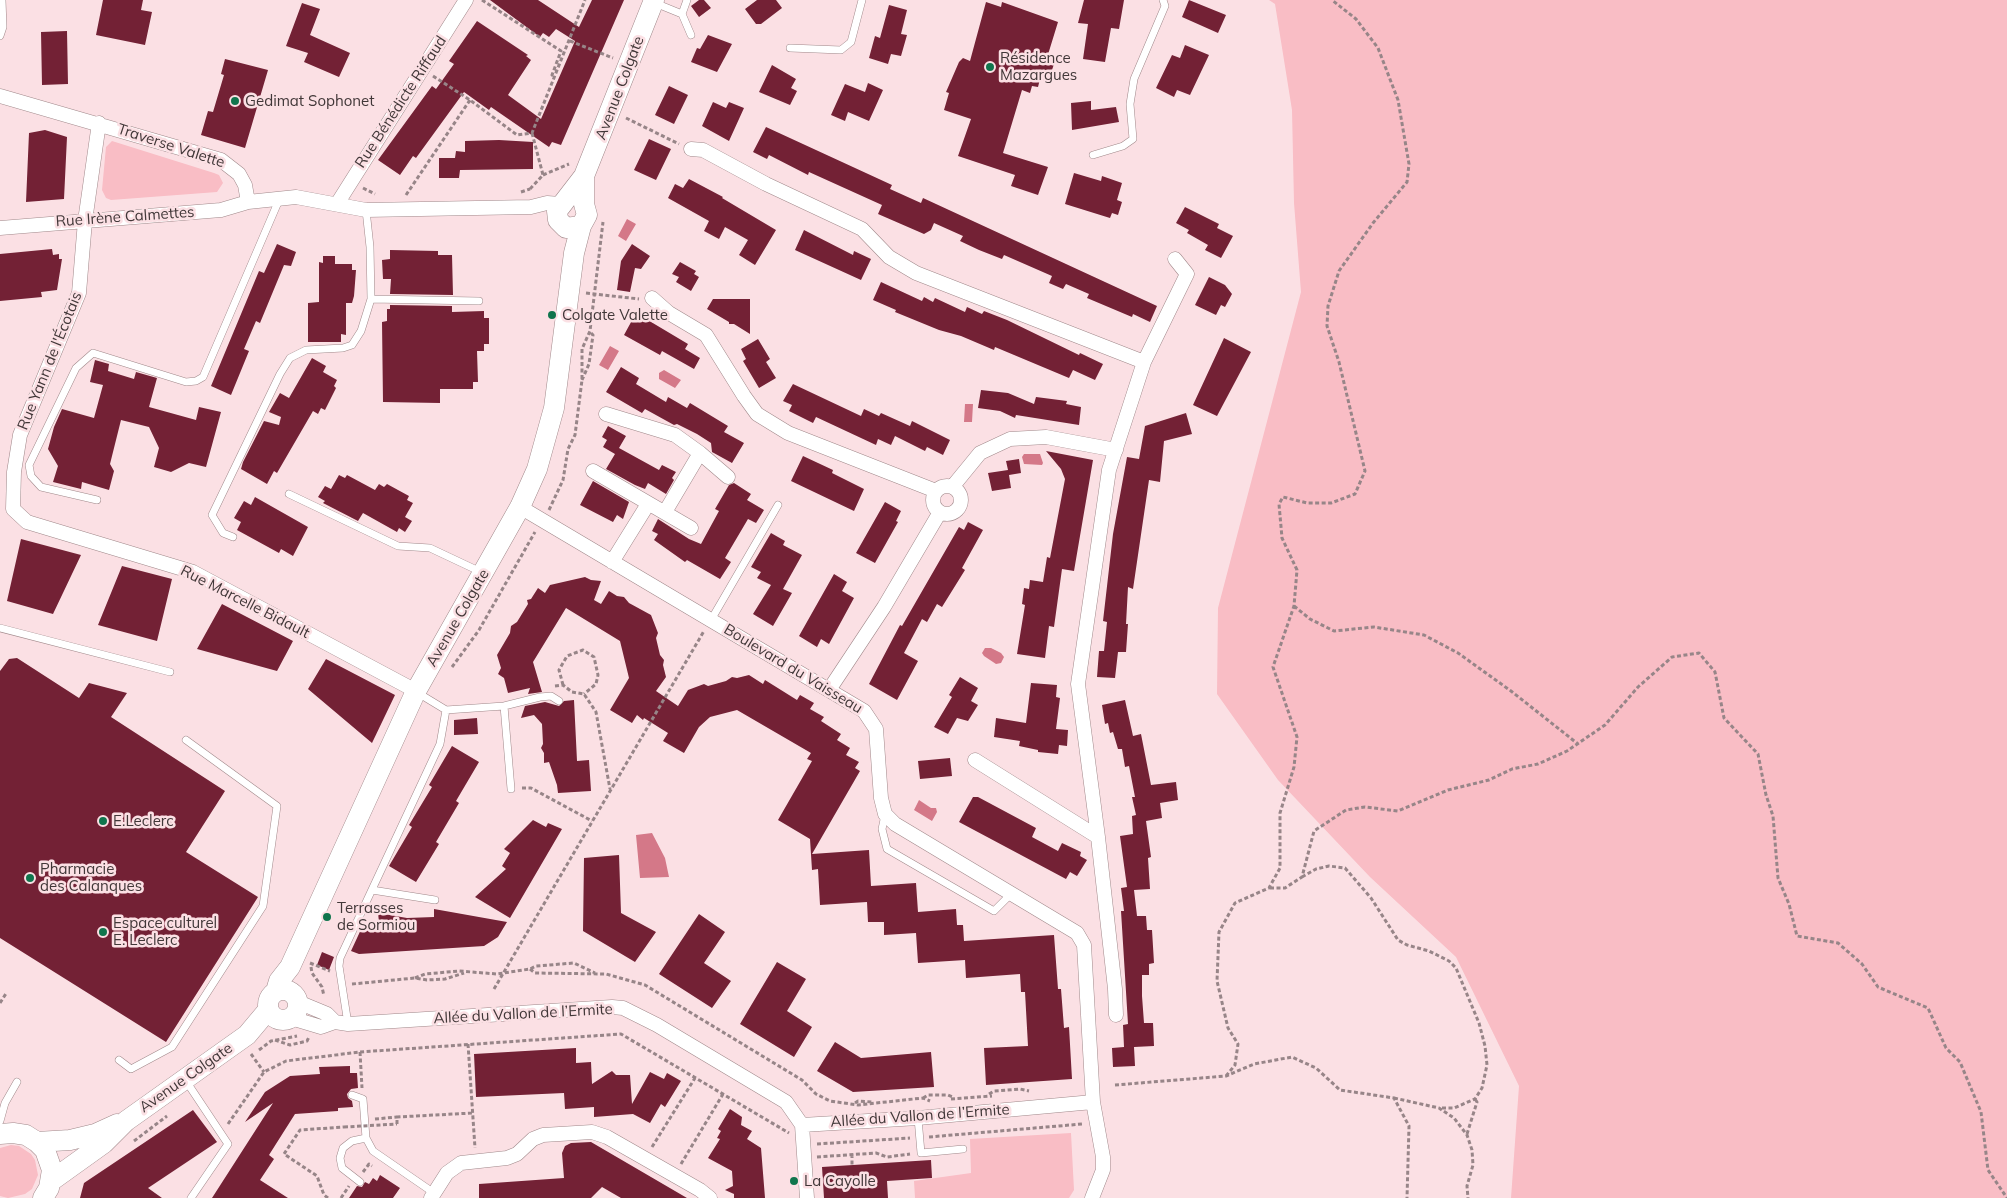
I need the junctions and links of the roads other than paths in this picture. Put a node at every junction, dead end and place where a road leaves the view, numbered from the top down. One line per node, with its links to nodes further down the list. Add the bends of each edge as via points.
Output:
1 (2, 0): 9 (lane)
2 (466, 0): 17 (street, Rue Bénédicte Riffaud)
3 (687, 0): 7 (lane)
4 (862, 0): 10 (lane, via 851,42 841,50)
5 (1163, 0): 14 (lane, via 1165,6 1134,79 1130,104 1133,139 1123,146)
6 (653, 1): 7 (lane); 19 (street, Avenue Colgate, via 580,170)
7 (682, 14): 8 (lane)
8 (691, 35)
9 (0, 36)
10 (790, 48)
11 (0, 96): 12 (street, Traverse Valette)
12 (99, 123): 16 (street, Traverse Valette, via 221,160 239,174 245,184); 20 (street, Rue Yann de l'Écotais)
13 (690, 149): 26 (street, via 703,150 862,229 889,257 916,272)
14 (1092, 155)
15 (279, 200): 16 (street); 17 (street, via 296,197); 35 (lane, via 203,377 186,382 93,353 76,368 29,465 31,476 40,487)
16 (248, 202): 20 (street, Rue Irène Calmettes, via 222,210)
17 (337, 204): 18 (street)
18 (366, 210): 19 (street, via 531,207 547,203); 23 (lane)
19 (569, 213): 38 (street, Avenue Colgate, via 574,253 554,408 537,469)
20 (85, 220): 21 (street, Rue Irène Calmettes); 39 (street, Rue Yann de l'Écotais, via 79,293 20,435)
21 (0, 228)
22 (1175, 259): 26 (street, via 1187,274)
23 (371, 298): 25 (lane); 43 (lane, via 361,331 352,345 306,350 290,358 280,374 212,515 223,533)
24 (652, 298): 33 (street, via 669,313 706,335 757,414 788,433)
25 (479, 301)
26 (1144, 362): 28 (street)
27 (606, 414): 29 (street, via 675,435)
28 (1116, 450): 32 (street, via 1046,437 1010,439 980,453); 58 (street, via 1110,470 1078,684)
29 (700, 453): 31 (street); 40 (street)
30 (593, 472): 36 (street)
31 (728, 477)
32 (953, 486): 33 (street); 41 (street, via 961,494 960,506 954,512)
33 (936, 491): 41 (street, via 933,502)
34 (289, 494): 45 (lane, via 398,546 430,548)
35 (97, 500)
36 (648, 504): 40 (street); 44 (street)
37 (778, 505): 46 (lane)
38 (520, 507): 44 (street, Boulevard du Vaisseau); 45 (street, Avenue Colgate)
39 (13, 509): 50 (street, Rue Marcelle Bidault, via 27,522 193,572)
40 (666, 512): 42 (street)
41 (940, 512): 49 (street, via 884,607)
42 (691, 528)
43 (233, 537)
44 (612, 562): 46 (street, Boulevard du Vaisseau)
45 (483, 573): 50 (street, Avenue Colgate)
46 (711, 620): 49 (street, Boulevard du Vaisseau)
47 (0, 628): 48 (lane)
48 (170, 672)
49 (829, 690): 57 (street, Boulevard du Vaisseau, via 864,711 876,729)
50 (416, 691): 53 (lane); 62 (street, Avenue Colgate, via 298,964 279,982)
51 (559, 701): 52 (lane, via 550,696)
52 (504, 706): 53 (lane); 56 (lane)
53 (446, 710): 59 (lane, via 440,744)
54 (186, 740): 65 (lane, via 277,806 263,906 172,1047 131,1069)
55 (976, 760): 58 (street)
56 (511, 789)
57 (885, 814): 60 (street, via 895,824); 60 (lane, via 882,829 887,849 994,911)
58 (1098, 837): 63 (street)
59 (372, 890): 61 (lane); 64 (lane, via 340,958)
60 (1012, 893): 69 (street, via 1067,925 1078,933 1084,945)
61 (434, 900)
62 (283, 1011): 64 (street, via 327,1014); 66 (street, Avenue Colgate, via 273,1028)
63 (1116, 1015)
64 (341, 1023): 73 (street, Allée du Vallon de l’Ermite, via 623,1008 786,1102)
65 (120, 1060)
66 (185, 1079): 72 (street, Avenue Colgate); 81 (lane, via 228,1144)
67 (17, 1082): 71 (lane, via 5,1103)
68 (352, 1095): 75 (lane, via 363,1099)
69 (1093, 1102): 70 (street, Allée du Vallon de l’Ermite); 84 (street, via 1103,1170)
70 (918, 1118): 73 (street, Allée du Vallon de l’Ermite); 77 (lane, via 920,1153)
71 (0, 1121)
72 (126, 1121): 76 (street, Avenue Colgate, via 70,1140); 79 (street, Avenue Colgate)
73 (802, 1125): 83 (street)
74 (0, 1134): 76 (street, via 26,1135)
75 (366, 1138): 78 (lane, via 352,1141 343,1148 340,1158 342,1168); 80 (lane, via 373,1151)
76 (38, 1142): 79 (street, via 50,1160)
77 (962, 1149)
78 (359, 1181)
79 (48, 1193)
80 (433, 1196): 82 (street, via 447,1173 461,1163 512,1156 543,1134 592,1132 675,1175)
81 (191, 1198)
82 (710, 1198)
83 (807, 1198)
84 (1092, 1198)

